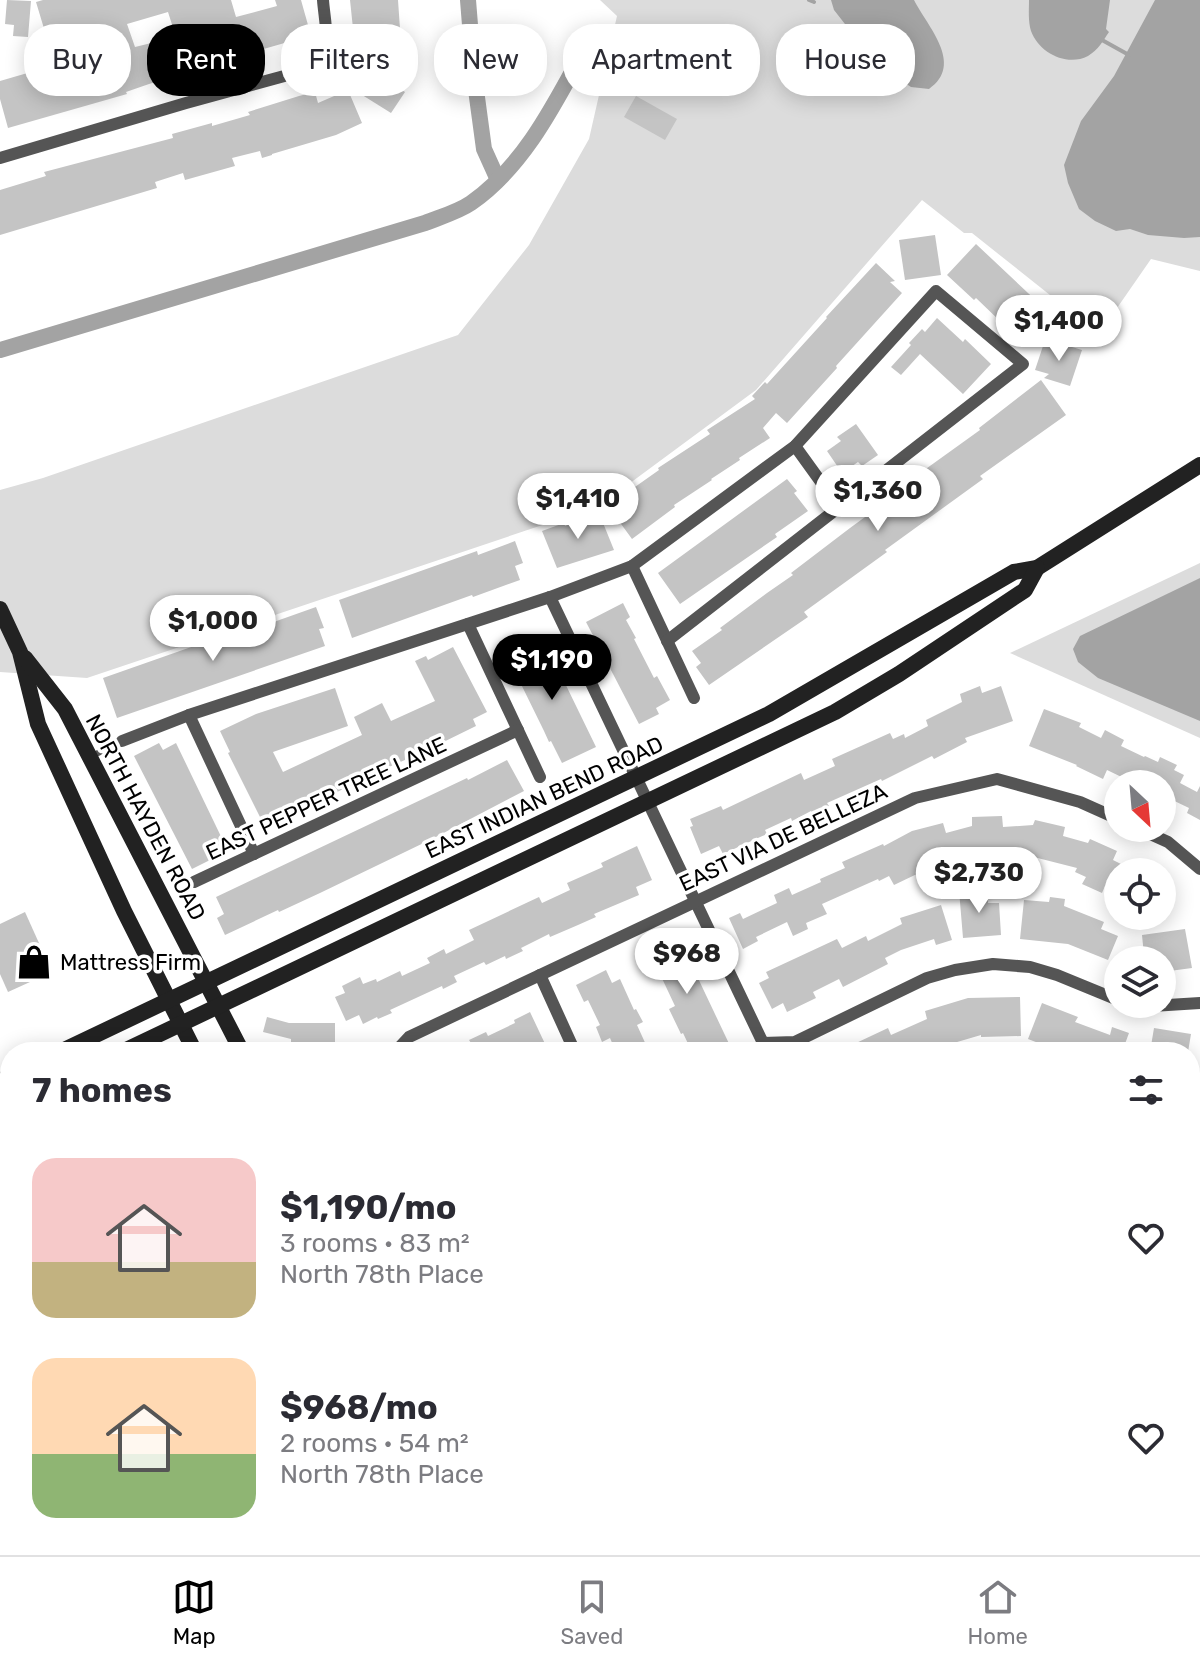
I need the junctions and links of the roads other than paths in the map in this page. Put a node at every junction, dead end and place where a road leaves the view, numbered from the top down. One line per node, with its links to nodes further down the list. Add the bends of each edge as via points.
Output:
1 (323, 0): 2 (street, via 324,52 299,72)
2 (0, 158)
3 (795, 446): 5 (street); 5 (street, via 936,291 1023,364); 6 (street)
4 (1200, 465): 7 (main road, EAST INDIAN BEND ROAD)
5 (839, 507): 11 (street)
6 (632, 566): 8 (street); 11 (street)
7 (1037, 568): 19 (main road, EAST INDIAN BEND ROAD, via 1014,572 769,714); 20 (main road, EAST INDIAN BEND ROAD, via 1025,590 899,674 835,712)
8 (550, 597): 10 (street); 19 (street)
9 (0, 609): 12 (main road, NORTH HAYDEN ROAD)
10 (468, 624): 14 (street); 15 (street)
11 (667, 641): 13 (street)
12 (20, 652): 17 (main road, NORTH HAYDEN ROAD, via 65,709); 30 (main road, NORTH HAYDEN ROAD, via 38,724)
13 (694, 698)
14 (189, 715): 16 (street); 23 (street)
15 (518, 730): 18 (street); 23 (street, EAST PEPPER TREE LANE)
16 (122, 741): 17 (lane)
17 (90, 757): 28 (main road, NORTH HAYDEN ROAD)
18 (540, 777)
19 (636, 778): 20 (street); 28 (main road, EAST INDIAN BEND ROAD)
20 (648, 802): 26 (street); 33 (main road, EAST INDIAN BEND ROAD)
21 (1104, 813): 26 (street, EAST VIA DE BELLEZA, via 997,779 915,798)
22 (1168, 842): 24 (street)
23 (254, 854): 25 (street, EAST PEPPER TREE LANE)
24 (1200, 869)
25 (194, 882)
26 (695, 900): 27 (street, EAST VIA DE BELLEZA); 41 (street)
27 (540, 975): 39 (street, EAST VIA DE BELLEZA); 40 (street)
28 (206, 981): 30 (main road, EAST INDIAN BEND ROAD); 33 (main road, NORTH HAYDEN ROAD)
29 (1104, 995): 42 (street, via 1030,967 993,964 927,978)
30 (168, 1000): 34 (main road, NORTH HAYDEN ROAD); 35 (main road, EAST INDIAN BEND ROAD)
31 (1200, 1003): 32 (street)
32 (1176, 1004)
33 (219, 1006): 34 (main road, EAST INDIAN BEND ROAD); 38 (main road, NORTH HAYDEN ROAD)
34 (181, 1024): 36 (main road, EAST INDIAN BEND ROAD); 37 (main road, NORTH HAYDEN ROAD)
35 (81, 1042)
36 (143, 1042)
37 (190, 1042)
38 (237, 1042)
39 (404, 1042)
40 (570, 1042)
41 (763, 1042)
42 (795, 1042)

